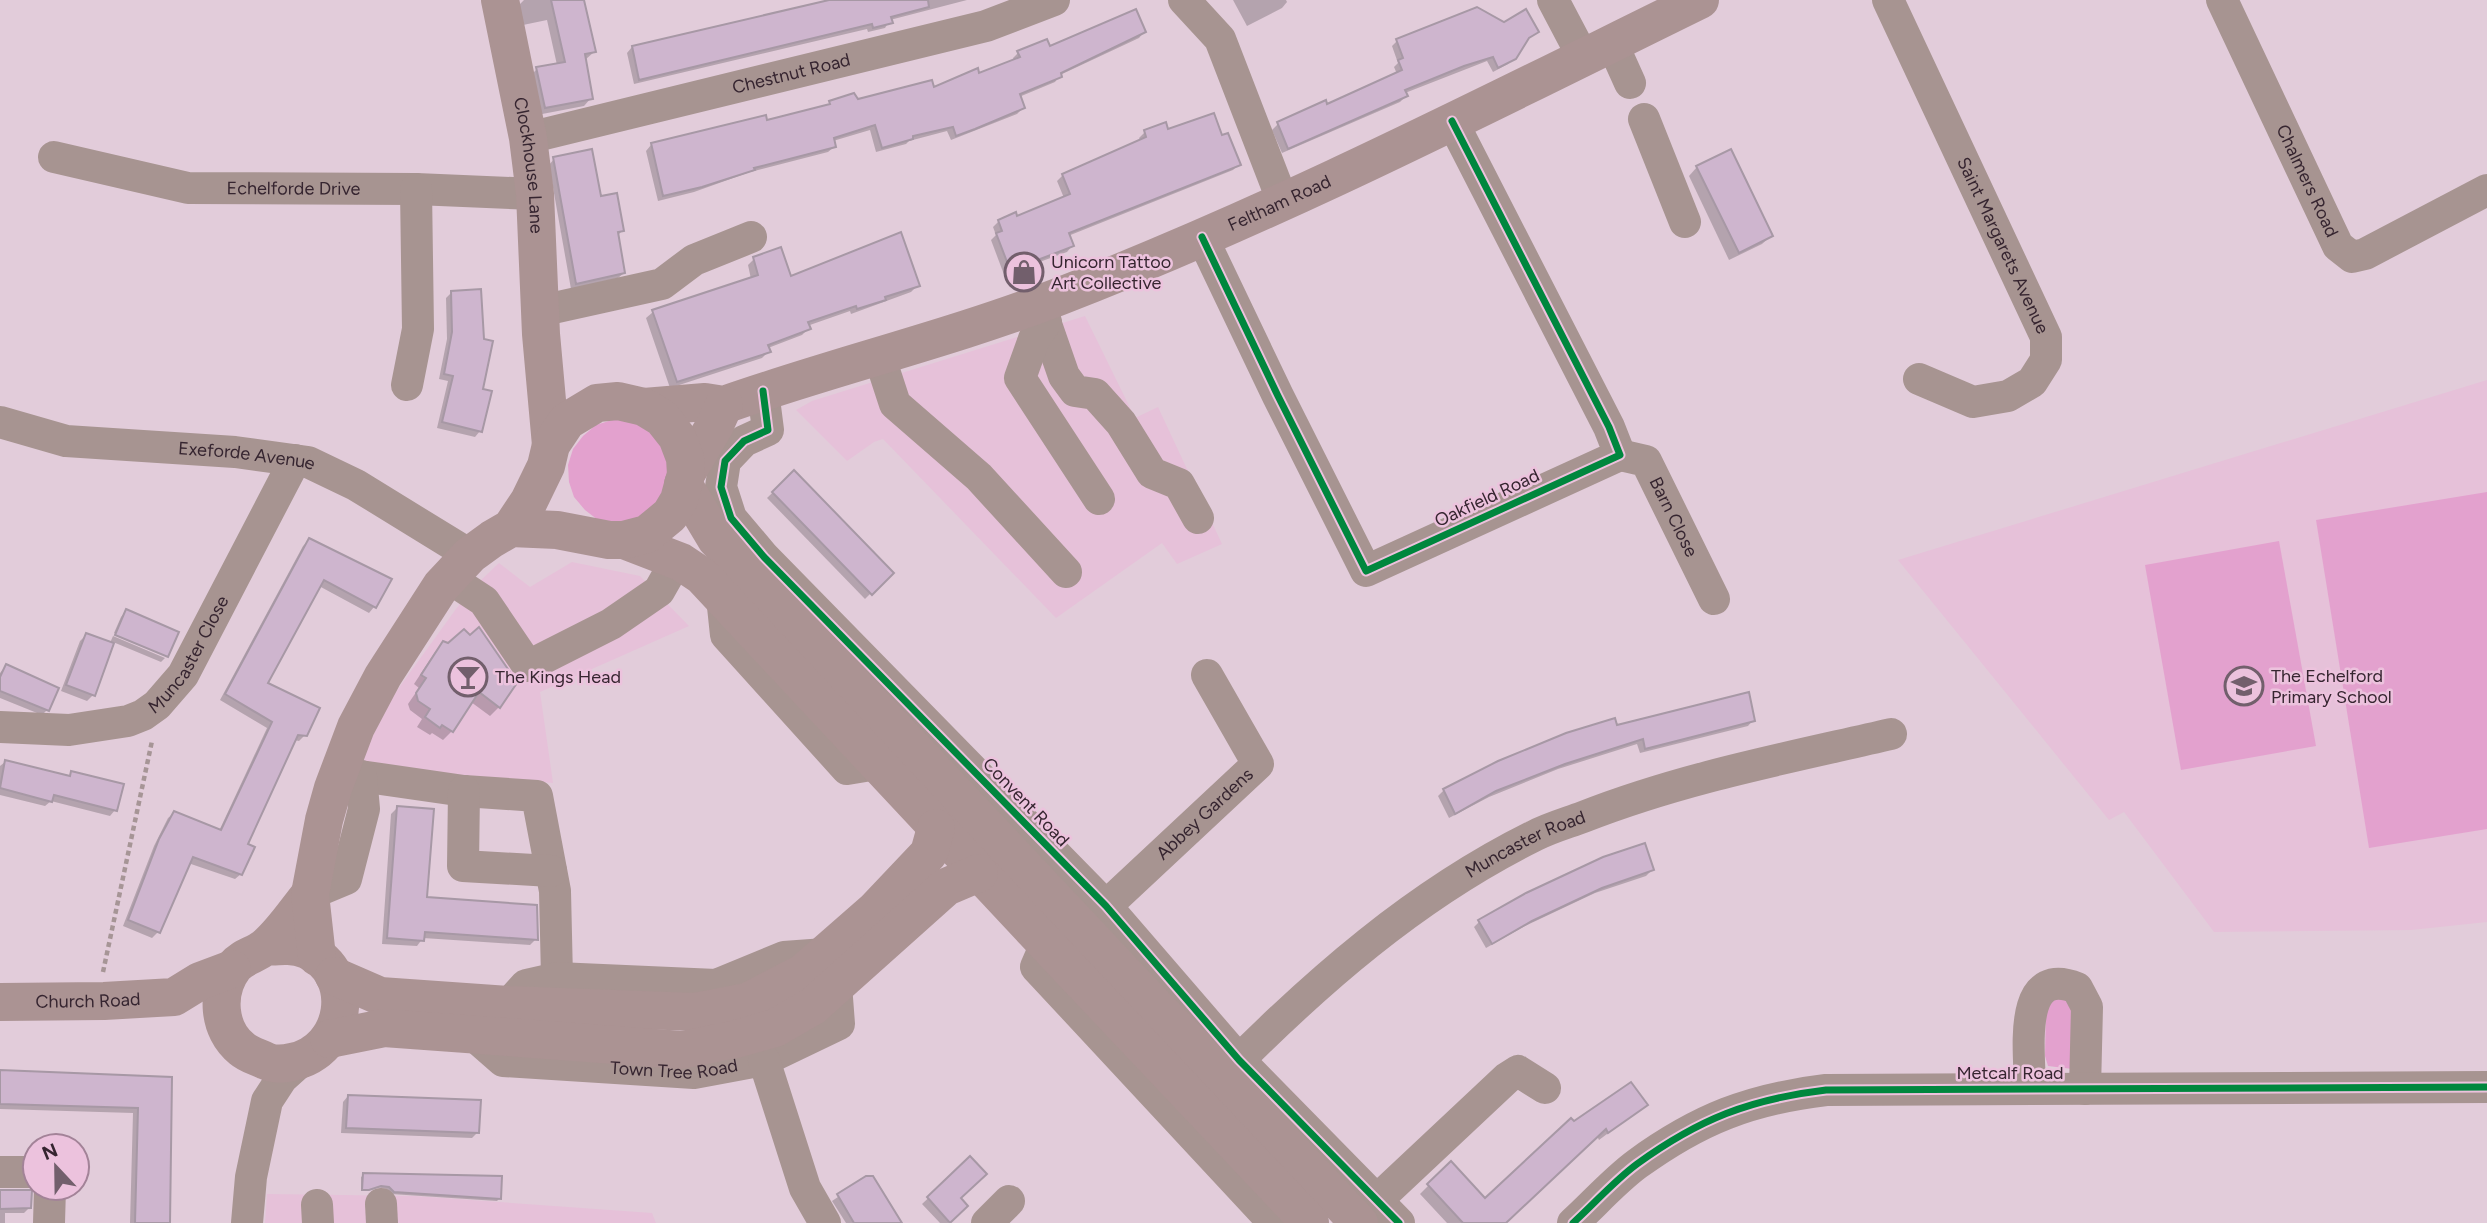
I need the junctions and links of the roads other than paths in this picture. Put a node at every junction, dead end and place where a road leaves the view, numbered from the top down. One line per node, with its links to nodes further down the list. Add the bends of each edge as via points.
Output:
1 (500, 0): 12 (main road, Clockhouse Lane)
2 (1054, 0): 12 (street, Chestnut Road, via 986,26)
3 (1184, 0): 17 (street, via 1220,39)
4 (1553, 0): 8 (street)
5 (1700, 0): 8 (main road, Feltham Road)
6 (1888, 0): 24 (street, Saint Margarets Avenue, via 2046,337 2046,360 2032,382 2008,396 1973,402)
7 (2222, 0): 15 (street, Chalmers Road, via 2339,246 2352,257)
8 (1598, 50): 9 (street); 11 (main road, Feltham Road)
9 (1630, 83)
10 (1644, 119): 18 (street)
11 (1452, 121): 17 (main road, Feltham Road); 31 (street)
12 (528, 138): 16 (main road, Clockhouse Lane)
13 (54, 157): 14 (street, Echelforde Drive, via 188,188)
14 (416, 189): 16 (street, Echelforde Drive); 25 (street, via 418,329)
15 (2487, 190)
16 (535, 194): 22 (main road, Clockhouse Lane)
17 (1283, 201): 20 (main road, Feltham Road)
18 (1685, 222)
19 (751, 237): 22 (street, via 694,260 662,284)
20 (1202, 237): 21 (main road, Feltham Road); 31 (street, Oakfield Road, via 1366,571)
21 (1043, 313): 23 (main road, Feltham Road); 35 (street, via 1020,378); 36 (street, via 1064,376 1075,391 1095,394 1121,423 1153,473 1179,484)
22 (541, 323): 27 (main road, via 573,380); 32 (main road, Clockhouse Lane)
23 (879, 355): 26 (main road, Feltham Road); 42 (street, via 895,404 979,477)
24 (1919, 379)
25 (407, 385)
26 (763, 391): 28 (main road, Feltham Road); 43 (street, Convent Road, via 768,430 744,441 725,461 721,487)
27 (597, 403): 29 (main road, via 618,401); 32 (main road, via 566,421)
28 (724, 405): 29 (main road, Feltham Road); 34 (main road)
29 (644, 407): 34 (main road, via 662,418 677,437 685,458)
30 (0, 422): 33 (street, Exeforde Avenue, via 66,441)
31 (1620, 455): 44 (street, Barn Close, via 1646,461)
32 (548, 456): 37 (main road, via 529,501); 38 (main road, via 546,480 553,502 566,520)
33 (295, 460): 41 (street, Exeforde Avenue, via 356,485); 46 (street, Muncaster Close, via 183,675 157,705 128,720 69,730)
34 (685, 479): 39 (main road, via 670,514 647,534); 43 (main road, Convent Road, via 716,539)
35 (1099, 499)
36 (1199, 518)
37 (511, 528): 38 (main road); 41 (main road, via 492,538)
38 (587, 535): 39 (main road)
39 (624, 540): 40 (main road, Convent Road)
40 (676, 561): 41 (street, Exeforde Avenue, via 659,591 611,624 528,666); 43 (main road, Convent Road, via 702,576)
41 (460, 567): 48 (main road, via 441,586 356,727)
42 (1066, 572)
43 (745, 576): 50 (main road, Convent Road, via 877,764); 54 (street, Convent Road); 69 (main road, Convent Road)
44 (1714, 599)
45 (1207, 676): 54 (street, Abbey Gardens, via 1258,764)
46 (0, 727)
47 (1891, 734): 69 (street, Muncaster Road, via 1715,774 1620,802 1535,836 1446,886 1376,935)
48 (350, 775): 49 (street); 53 (main road, via 324,820)
49 (464, 791): 51 (street, via 537,796); 51 (street, via 463,866)
50 (936, 828): 52 (main road, Convent Road); 59 (main road, Town Tree Road, via 929,853 875,910)
51 (551, 871): 60 (street)
52 (979, 873): 55 (main road, Convent Road); 59 (main road, Town Tree Road, via 946,887)
53 (310, 894): 56 (main road); 57 (main road)
54 (1106, 906): 69 (street, Convent Road)
55 (1046, 944): 85 (street, via 1036,967); 86 (main road, Convent Road)
56 (265, 947): 57 (main road, via 308,951); 58 (main road)
57 (326, 967): 63 (main road, Town Tree Road, via 380,996); 66 (main road, via 341,1001 339,1021)
58 (232, 969): 61 (main road, Church Road); 64 (main road, via 223,991)
59 (831, 970): 60 (street, via 784,957 716,985); 63 (main road, Town Tree Road, via 803,973 747,1002 695,1012); 65 (main road, Town Tree Road, via 813,1006 775,1028 682,1050); 68 (street, Town Tree Road, via 839,1024)
60 (557, 978): 63 (street, via 527,985)
61 (174, 997): 62 (main road, Church Road); 64 (main road, via 197,1014)
62 (0, 1002)
63 (508, 1005)
64 (225, 1024): 67 (main road, via 244,1051)
65 (471, 1033): 66 (main road, Town Tree Road, via 384,1028); 68 (street, Town Tree Road, via 503,1061 694,1073)
66 (316, 1050): 67 (main road, via 282,1064); 74 (street, via 282,1078)
67 (258, 1057): 74 (street, via 266,1073)
68 (764, 1060): 83 (street, via 806,1188)
69 (1231, 1068): 79 (main road, Convent Road)
70 (2487, 1087): 73 (street, Metcalf Road)
71 (1545, 1088): 79 (street, via 1518,1071 1507,1078)
72 (2030, 1089): 73 (street, Metcalf Road); 73 (street, Metcalf Road, via 2035,996 2049,984 2064,982 2077,988 2087,1007); 80 (street, Metcalf Road, via 1826,1090 1781,1095 1738,1107 1635,1165)
73 (2085, 1089)
74 (267, 1101): 82 (street)
75 (0, 1172): 76 (street)
76 (21, 1172)
77 (1009, 1201): 84 (street)
78 (50, 1202): 81 (street)
79 (1368, 1212): 87 (street, Convent Road)
80 (1594, 1216)
81 (49, 1223)
82 (247, 1223)
83 (825, 1223)
84 (987, 1223)
85 (1274, 1223)
86 (1310, 1223)
87 (1399, 1223)

